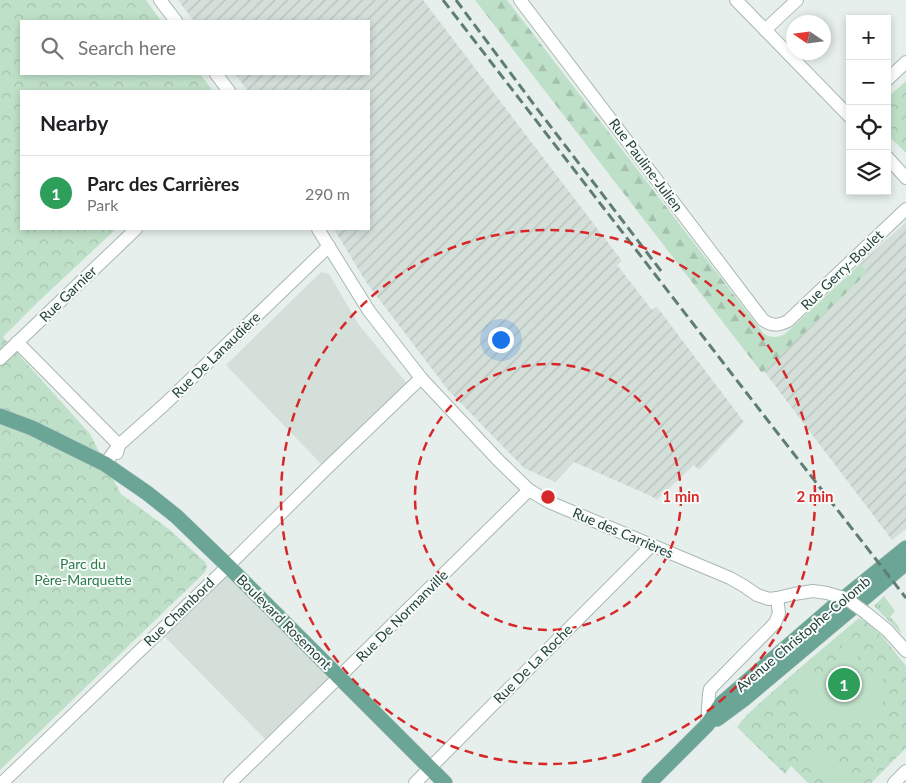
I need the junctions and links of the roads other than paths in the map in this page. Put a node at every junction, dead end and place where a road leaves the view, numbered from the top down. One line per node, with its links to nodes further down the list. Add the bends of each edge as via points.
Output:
1 (160, 0): 5 (street)
2 (520, 0): 18 (street, Rue Pauline-Julien, via 763,320)
3 (736, 0): 6 (street)
4 (797, 0): 6 (street)
5 (175, 20)
6 (766, 30): 11 (street)
7 (906, 62): 9 (street)
8 (217, 75): 10 (street)
9 (891, 76)
10 (228, 90)
11 (846, 112)
12 (891, 161): 13 (street)
13 (906, 178)
14 (906, 209): 18 (street, Rue Gerry-Boulet, via 788,322)
15 (135, 230): 19 (street, Rue Garnier)
16 (319, 230): 17 (street, Rue des Carrières)
17 (329, 246): 21 (street, Rue des Carrières, via 369,311); 23 (street, Rue De Lanaudière)
18 (775, 325)
19 (18, 342): 20 (street, Rue Garnier); 23 (street)
20 (0, 359)
21 (421, 378): 25 (street, Rue des Carrières); 29 (street, Rue Chambord)
22 (0, 416): 24 (main road, Boulevard Rosemont, via 32,428)
23 (118, 445): 24 (street)
24 (109, 467): 29 (main road, Boulevard Rosemont, via 176,516)
25 (529, 490): 26 (street, Rue des Carrières, via 549,502); 32 (street, Rue De Normanville)
26 (652, 545): 30 (street, Rue des Carrières, via 730,578 757,595); 34 (street, Rue De La Roche)
27 (906, 548): 33 (main road, Avenue Christophe-Colomb, via 832,607 722,703)
28 (906, 563): 33 (main road, Avenue Christophe-Colomb, via 744,699)
29 (228, 566): 32 (main road, Boulevard Rosemont); 36 (street, Rue Chambord)
30 (777, 598): 31 (street, Rue des Carrières, bridge, via 813,591 846,599 887,630); 33 (street, Avenue Christophe-Colomb, via 779,613 775,623 710,689)
31 (906, 651)
32 (339, 677): 34 (main road, Boulevard Rosemont); 37 (street, Rue De Normanville)
33 (707, 725): 40 (main road, Avenue Christophe-Colomb)
34 (430, 768): 38 (street, Rue De La Roche); 39 (main road, Boulevard Rosemont)
35 (906, 771): 41 (street)
36 (2, 783)
37 (230, 783)
38 (415, 783)
39 (445, 783)
40 (650, 783)
41 (894, 783)

